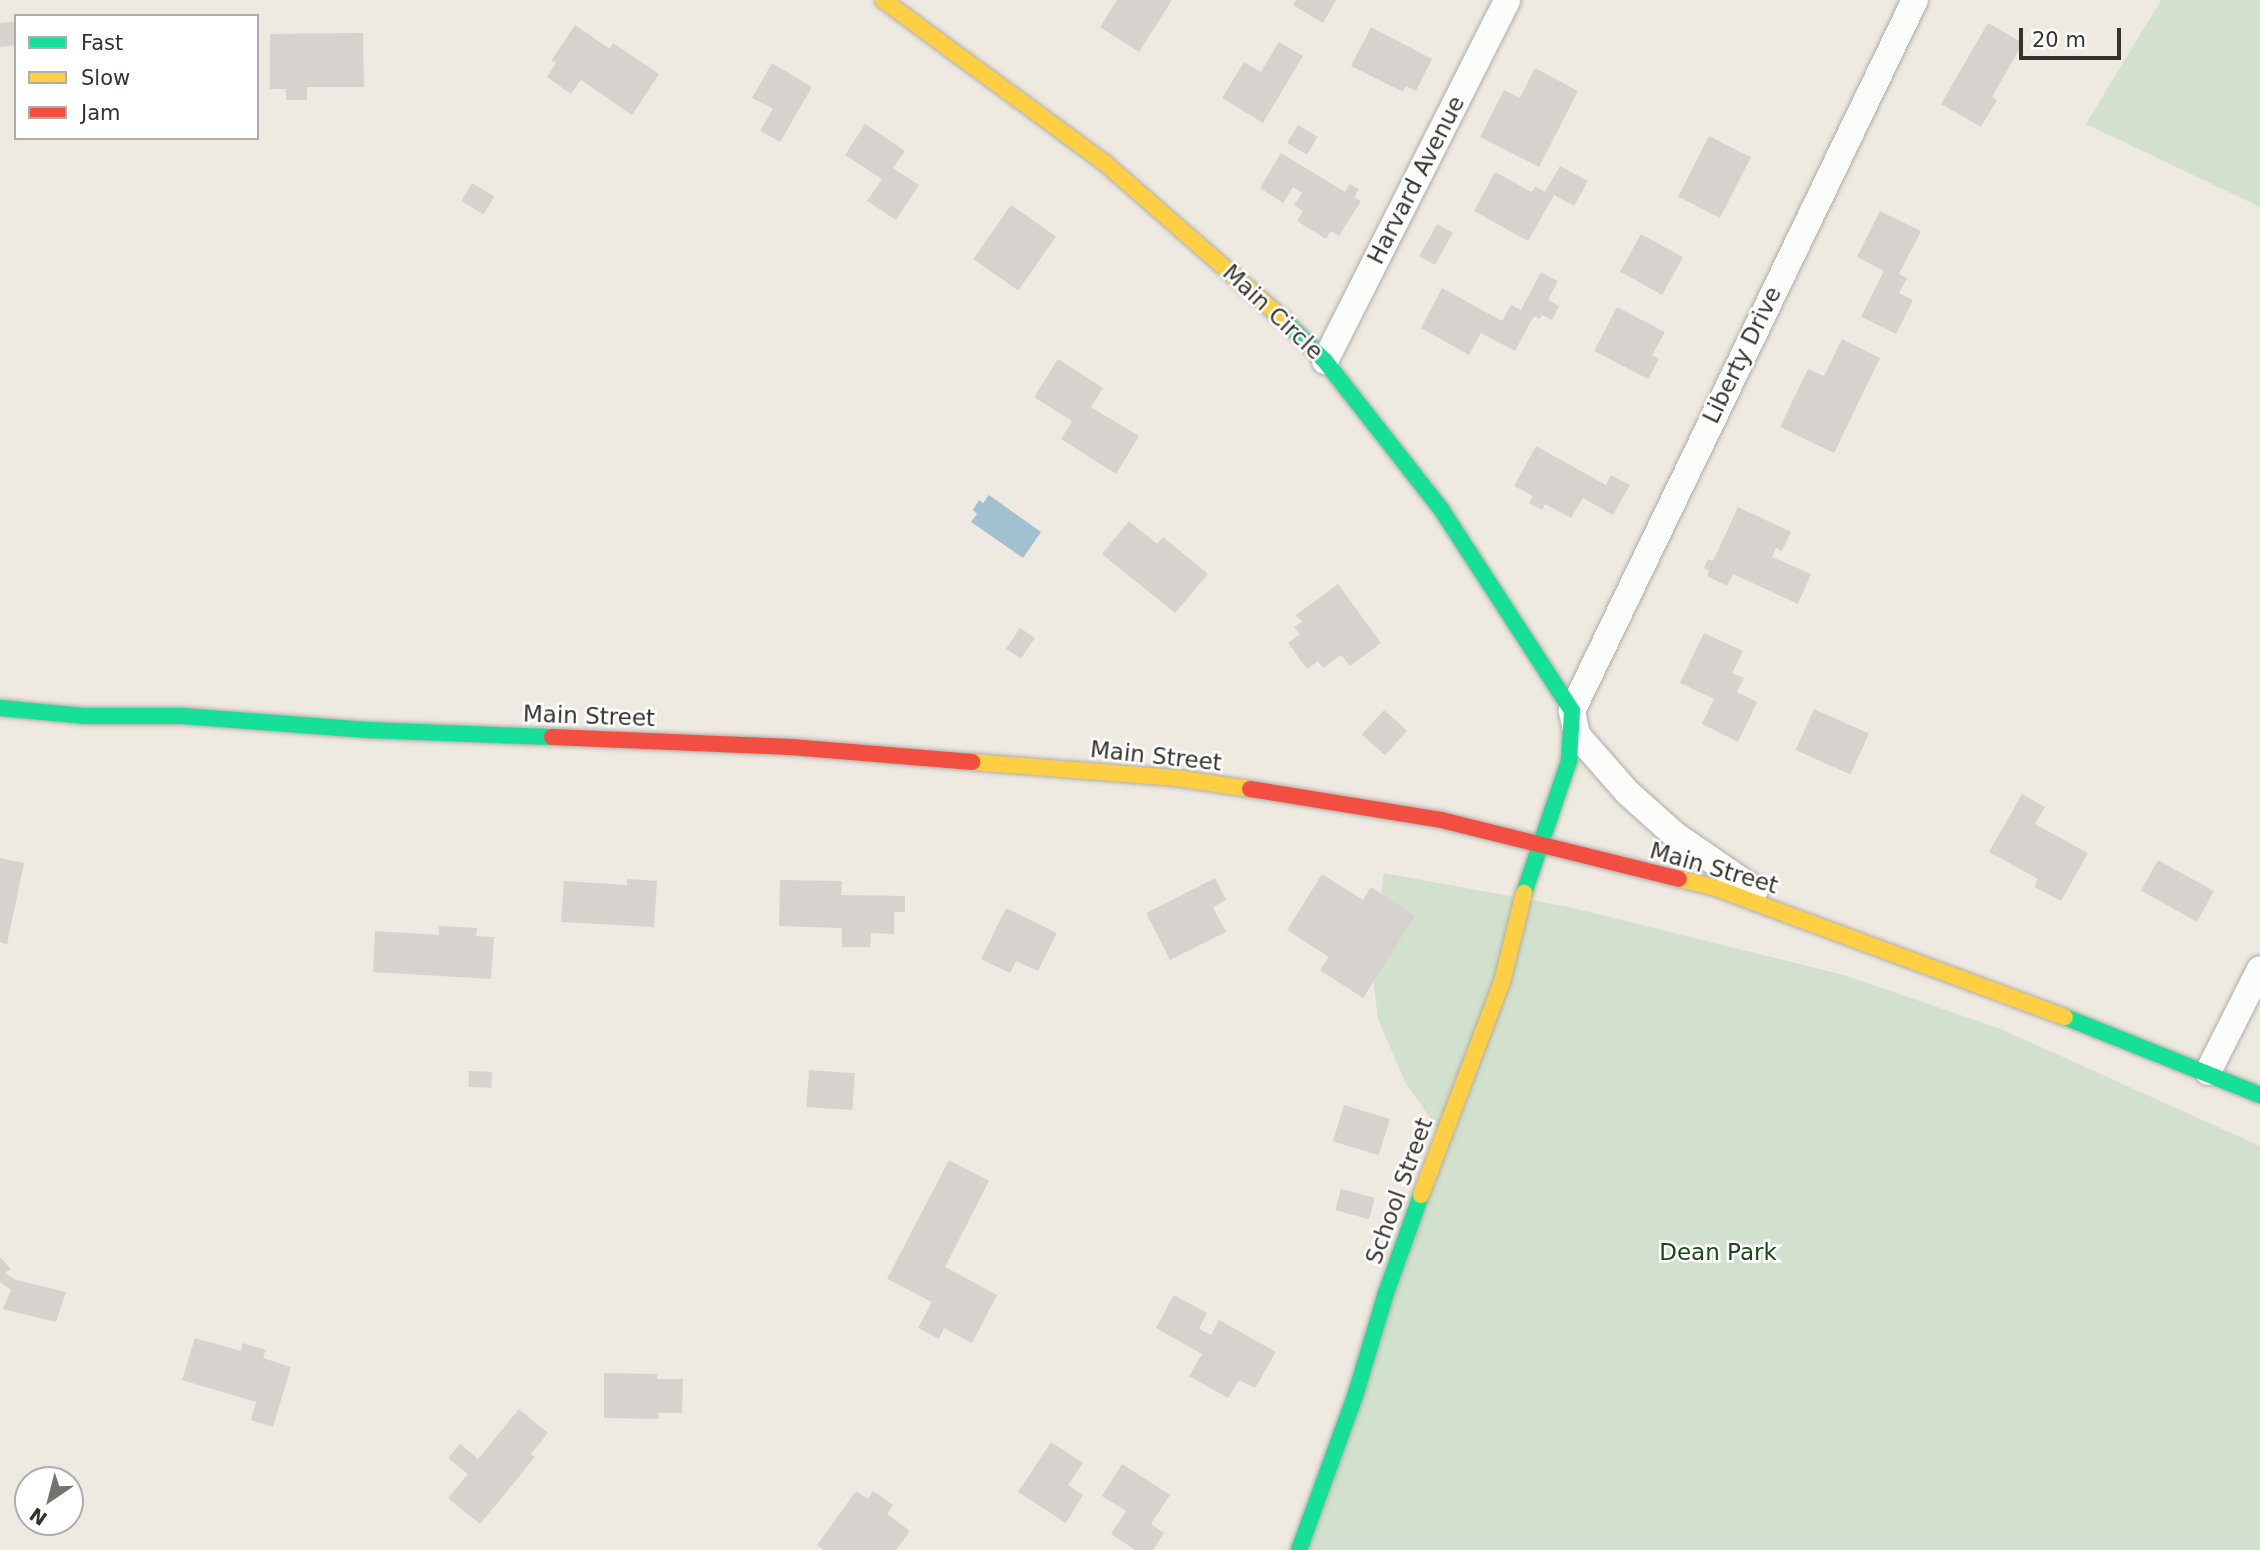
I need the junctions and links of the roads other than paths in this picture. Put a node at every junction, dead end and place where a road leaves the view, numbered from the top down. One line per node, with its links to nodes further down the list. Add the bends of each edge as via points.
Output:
1 (883, 0): 4 (main road, Main Circle, via 1105,164 1270,306)
2 (1507, 0): 4 (street, Harvard Avenue)
3 (1915, 0): 6 (street, Liberty Drive)
4 (1325, 360): 6 (main road, Main Circle, via 1441,509)
5 (0, 708): 7 (main road, Main Street, via 367,730 791,747 1176,778 1429,818)
6 (1572, 711): 7 (main road, via 1569,761); 8 (street, Main Circle, via 1577,735 1645,809 1725,872)
7 (1540, 847): 8 (main road, Main Street, via 1713,887); 12 (main road, School Street, via 1502,982 1442,1135)
8 (1799, 917): 10 (main road, Main Street)
9 (2260, 969): 10 (street)
10 (2208, 1072): 11 (main road, Main Street)
11 (2260, 1095)
12 (1299, 1550)

